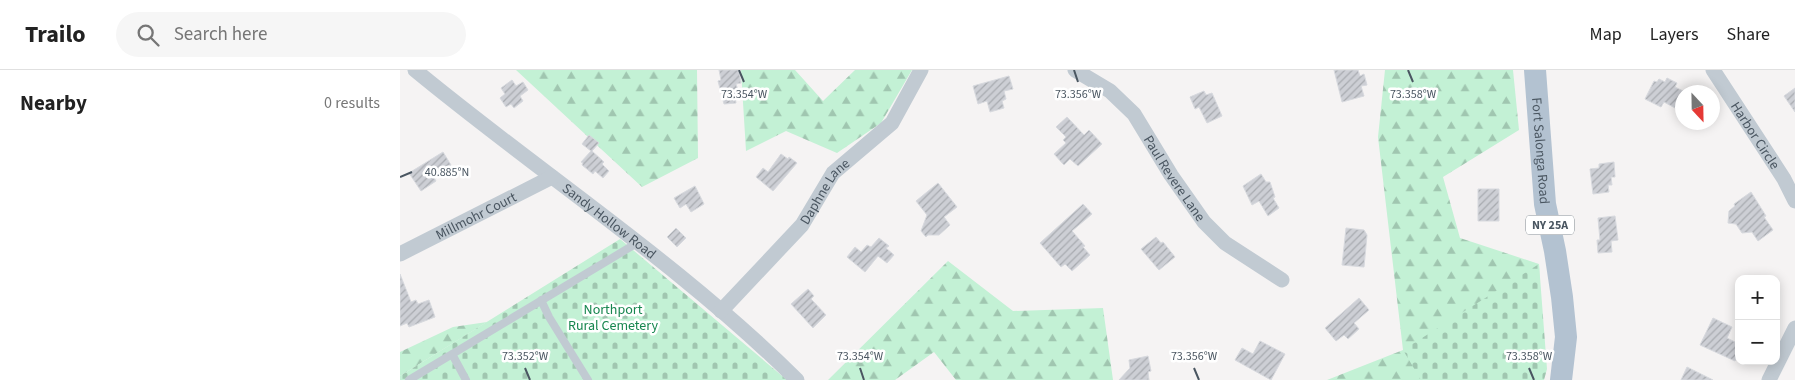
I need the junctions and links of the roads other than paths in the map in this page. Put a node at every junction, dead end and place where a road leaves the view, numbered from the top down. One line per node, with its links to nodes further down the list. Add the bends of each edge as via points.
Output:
1 (415, 70): 6 (street, Sandy Hollow Road)
2 (921, 70): 12 (street, Daphne Lane, via 892,123 833,173 802,225)
3 (1075, 70): 10 (street, Paul Revere Lane, via 1110,91 1134,114 1175,182 1204,222 1225,243)
4 (1534, 70): 19 (main road, Fort Salonga Road / NY 25A, via 1545,204 1555,251 1566,337)
5 (1713, 70): 7 (street, Harbor Circle, via 1779,170)
6 (552, 177): 8 (street, Sandy Hollow Road); 9 (street, Millmohr Court)
7 (1795, 201)
8 (637, 243): 11 (lane); 12 (street, Sandy Hollow Road)
9 (400, 254)
10 (1282, 280)
11 (541, 300): 14 (lane); 17 (lane)
12 (722, 311): 18 (street, Sandy Hollow Road)
13 (1795, 328): 20 (street)
14 (452, 354): 15 (lane); 16 (lane)
15 (409, 380)
16 (466, 380)
17 (588, 380)
18 (797, 380)
19 (1561, 380)
20 (1769, 380)

